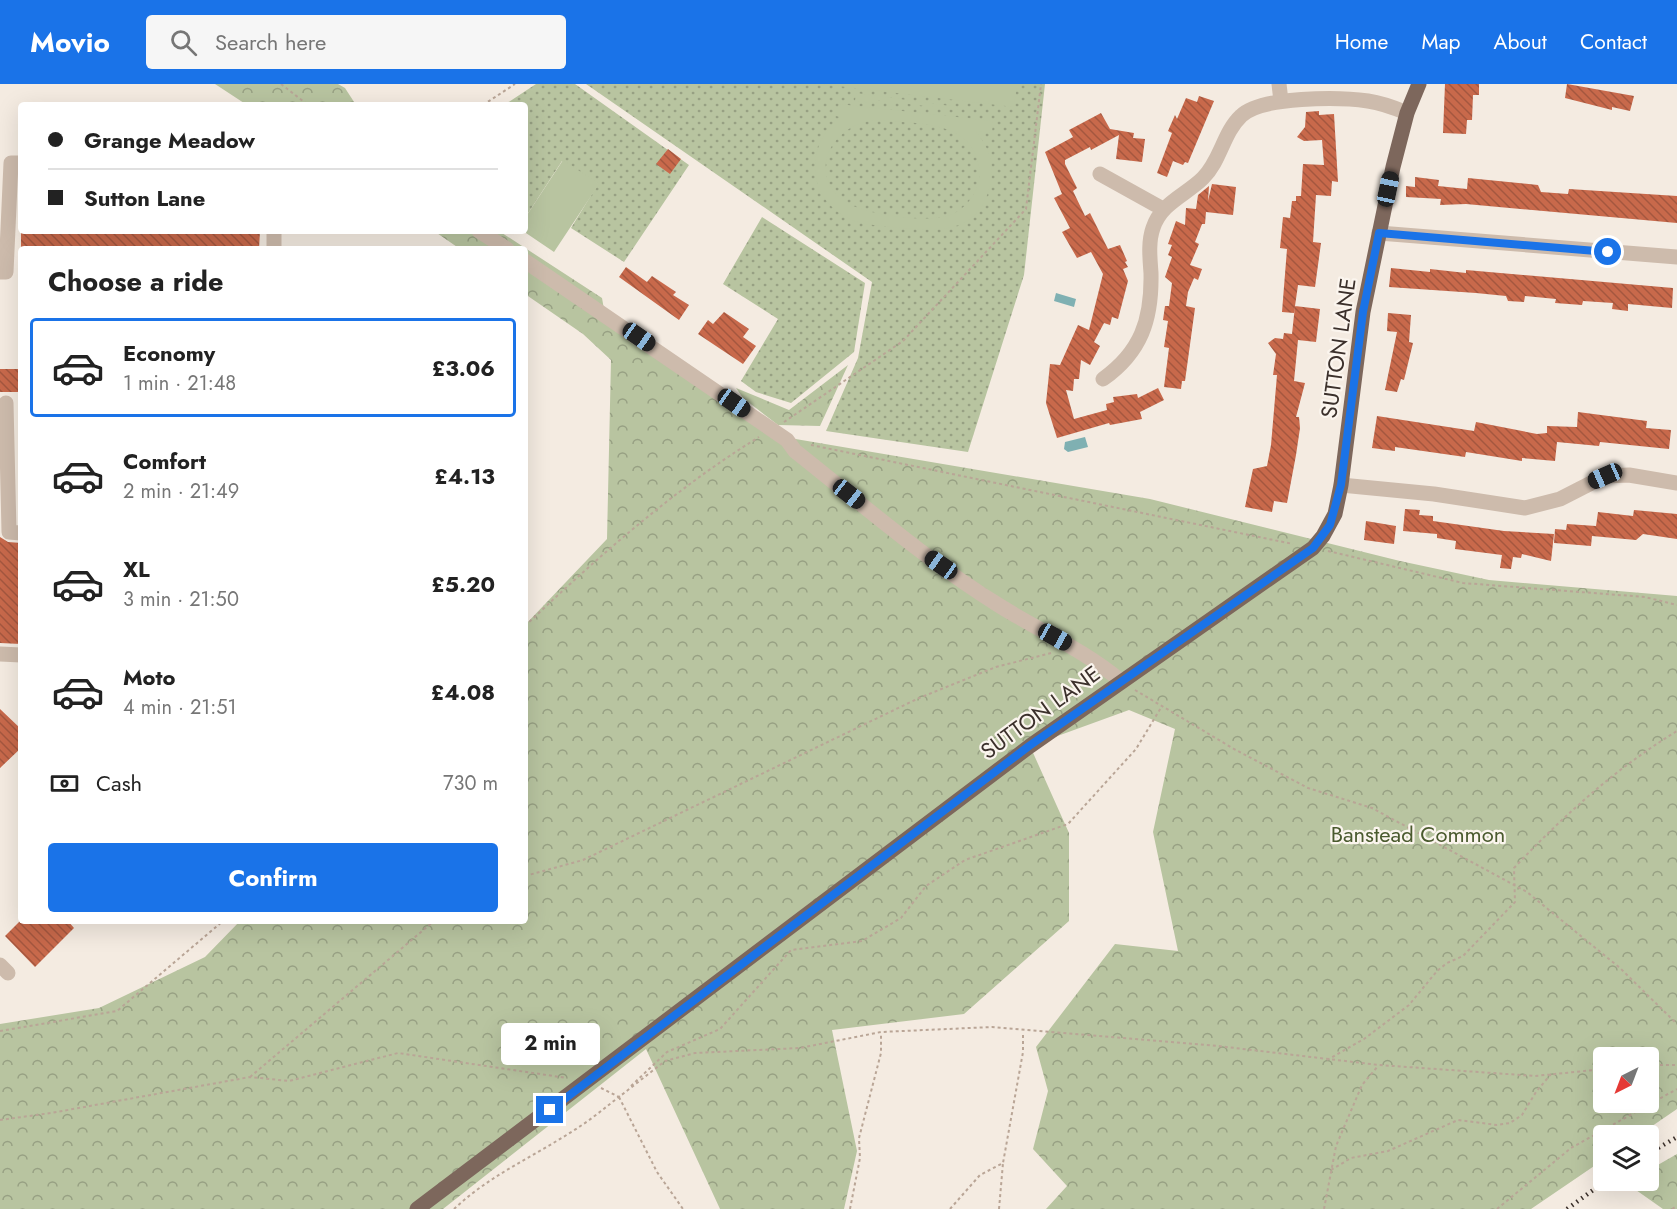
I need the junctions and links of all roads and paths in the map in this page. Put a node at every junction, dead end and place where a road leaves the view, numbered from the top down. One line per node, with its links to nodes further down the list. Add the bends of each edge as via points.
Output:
1 (281, 84): 7 (path)
2 (515, 84): 8 (path)
3 (1041, 84): 21 (path, via 1026,209 903,341)
4 (1279, 84): 6 (street)
5 (1419, 84): 9 (main road, SUTTON LANE)
6 (1281, 101): 9 (street, via 1367,100); 12 (street, via 1250,108 1239,117 1211,169)
7 (304, 102)
8 (488, 102)
9 (1407, 113): 13 (main road, SUTTON LANE)
10 (18, 163): 18 (street, via 11,163 6,272)
11 (1100, 174): 12 (street)
12 (1163, 209): 19 (street, via 1150,240 1151,294 1144,326 1126,362)
13 (1379, 233): 16 (street); 25 (main road, SUTTON LANE, via 1363,312)
14 (484, 234): 15 (street)
15 (502, 246)
16 (1677, 257)
17 (528, 263): 21 (street)
18 (0, 272)
19 (1103, 379)
20 (6, 403): 23 (street)
21 (771, 429): 29 (path, via 714,465 647,517); 30 (street, via 922,552 1000,606)
22 (810, 445): 27 (path)
23 (14, 483): 26 (street, via 9,532)
24 (1677, 483): 25 (street, via 1629,475 1605,476 1560,499 1525,508)
25 (1341, 485): 27 (main road, SUTTON LANE, via 1332,520)
26 (18, 533)
27 (1313, 548): 28 (path, via 1463,583 1645,597); 33 (main road, SUTTON LANE)
28 (1677, 605)
29 (528, 623)
30 (1074, 648): 33 (street); 36 (path, via 996,667 919,698 583,860)
31 (0, 654): 32 (street)
32 (18, 655)
33 (1121, 681): 34 (path); 51 (main road, SUTTON LANE)
34 (1162, 706): 37 (path, via 1308,788 1372,808); 53 (path, via 1136,749 1068,824 965,860 926,886 901,918 862,942 792,950 720,1029 667,1052)
35 (1677, 731): 37 (path, via 1603,782 1547,833 1514,868)
36 (528, 875)
37 (1515, 886): 40 (path, via 1620,968); 44 (path, via 1515,902 1463,956 1437,971 1408,1005 1364,1039)
38 (220, 924): 41 (path, via 117,1011)
39 (430, 924): 50 (path)
40 (1677, 1024)
41 (0, 1031)
42 (1023, 1031): 43 (path, via 992,1027); 44 (path, via 1218,1046); 55 (path, via 1023,1052)
43 (881, 1032): 53 (path, via 800,1048 695,1053 665,1061); 61 (path, via 881,1053 859,1138 860,1158)
44 (1327, 1060): 45 (path)
45 (1379, 1065): 49 (path); 56 (path, via 1362,1085 1350,1111)
46 (1659, 1065): 47 (path)
47 (1677, 1065)
48 (1593, 1070): 49 (path)
49 (1551, 1074): 56 (path, via 1522,1115 1510,1123 1458,1120 1388,1151 1351,1158)
50 (250, 1077): 51 (path, via 290,1081 398,1053); 54 (path)
51 (588, 1082): 53 (path); 58 (main road, SUTTON LANE)
52 (1677, 1089): 65 (path, via 1571,1148)
53 (619, 1096): 59 (path, via 578,1128 471,1193); 60 (path, via 657,1172)
54 (0, 1120)
55 (1003, 1163): 62 (path, via 980,1175); 63 (path)
56 (1331, 1170): 64 (path)
57 (1677, 1206): 66 (path)
58 (417, 1209)
59 (454, 1209)
60 (683, 1209)
61 (850, 1209)
62 (950, 1209)
63 (999, 1209)
64 (1324, 1209)
65 (1497, 1209)
66 (1672, 1209)

